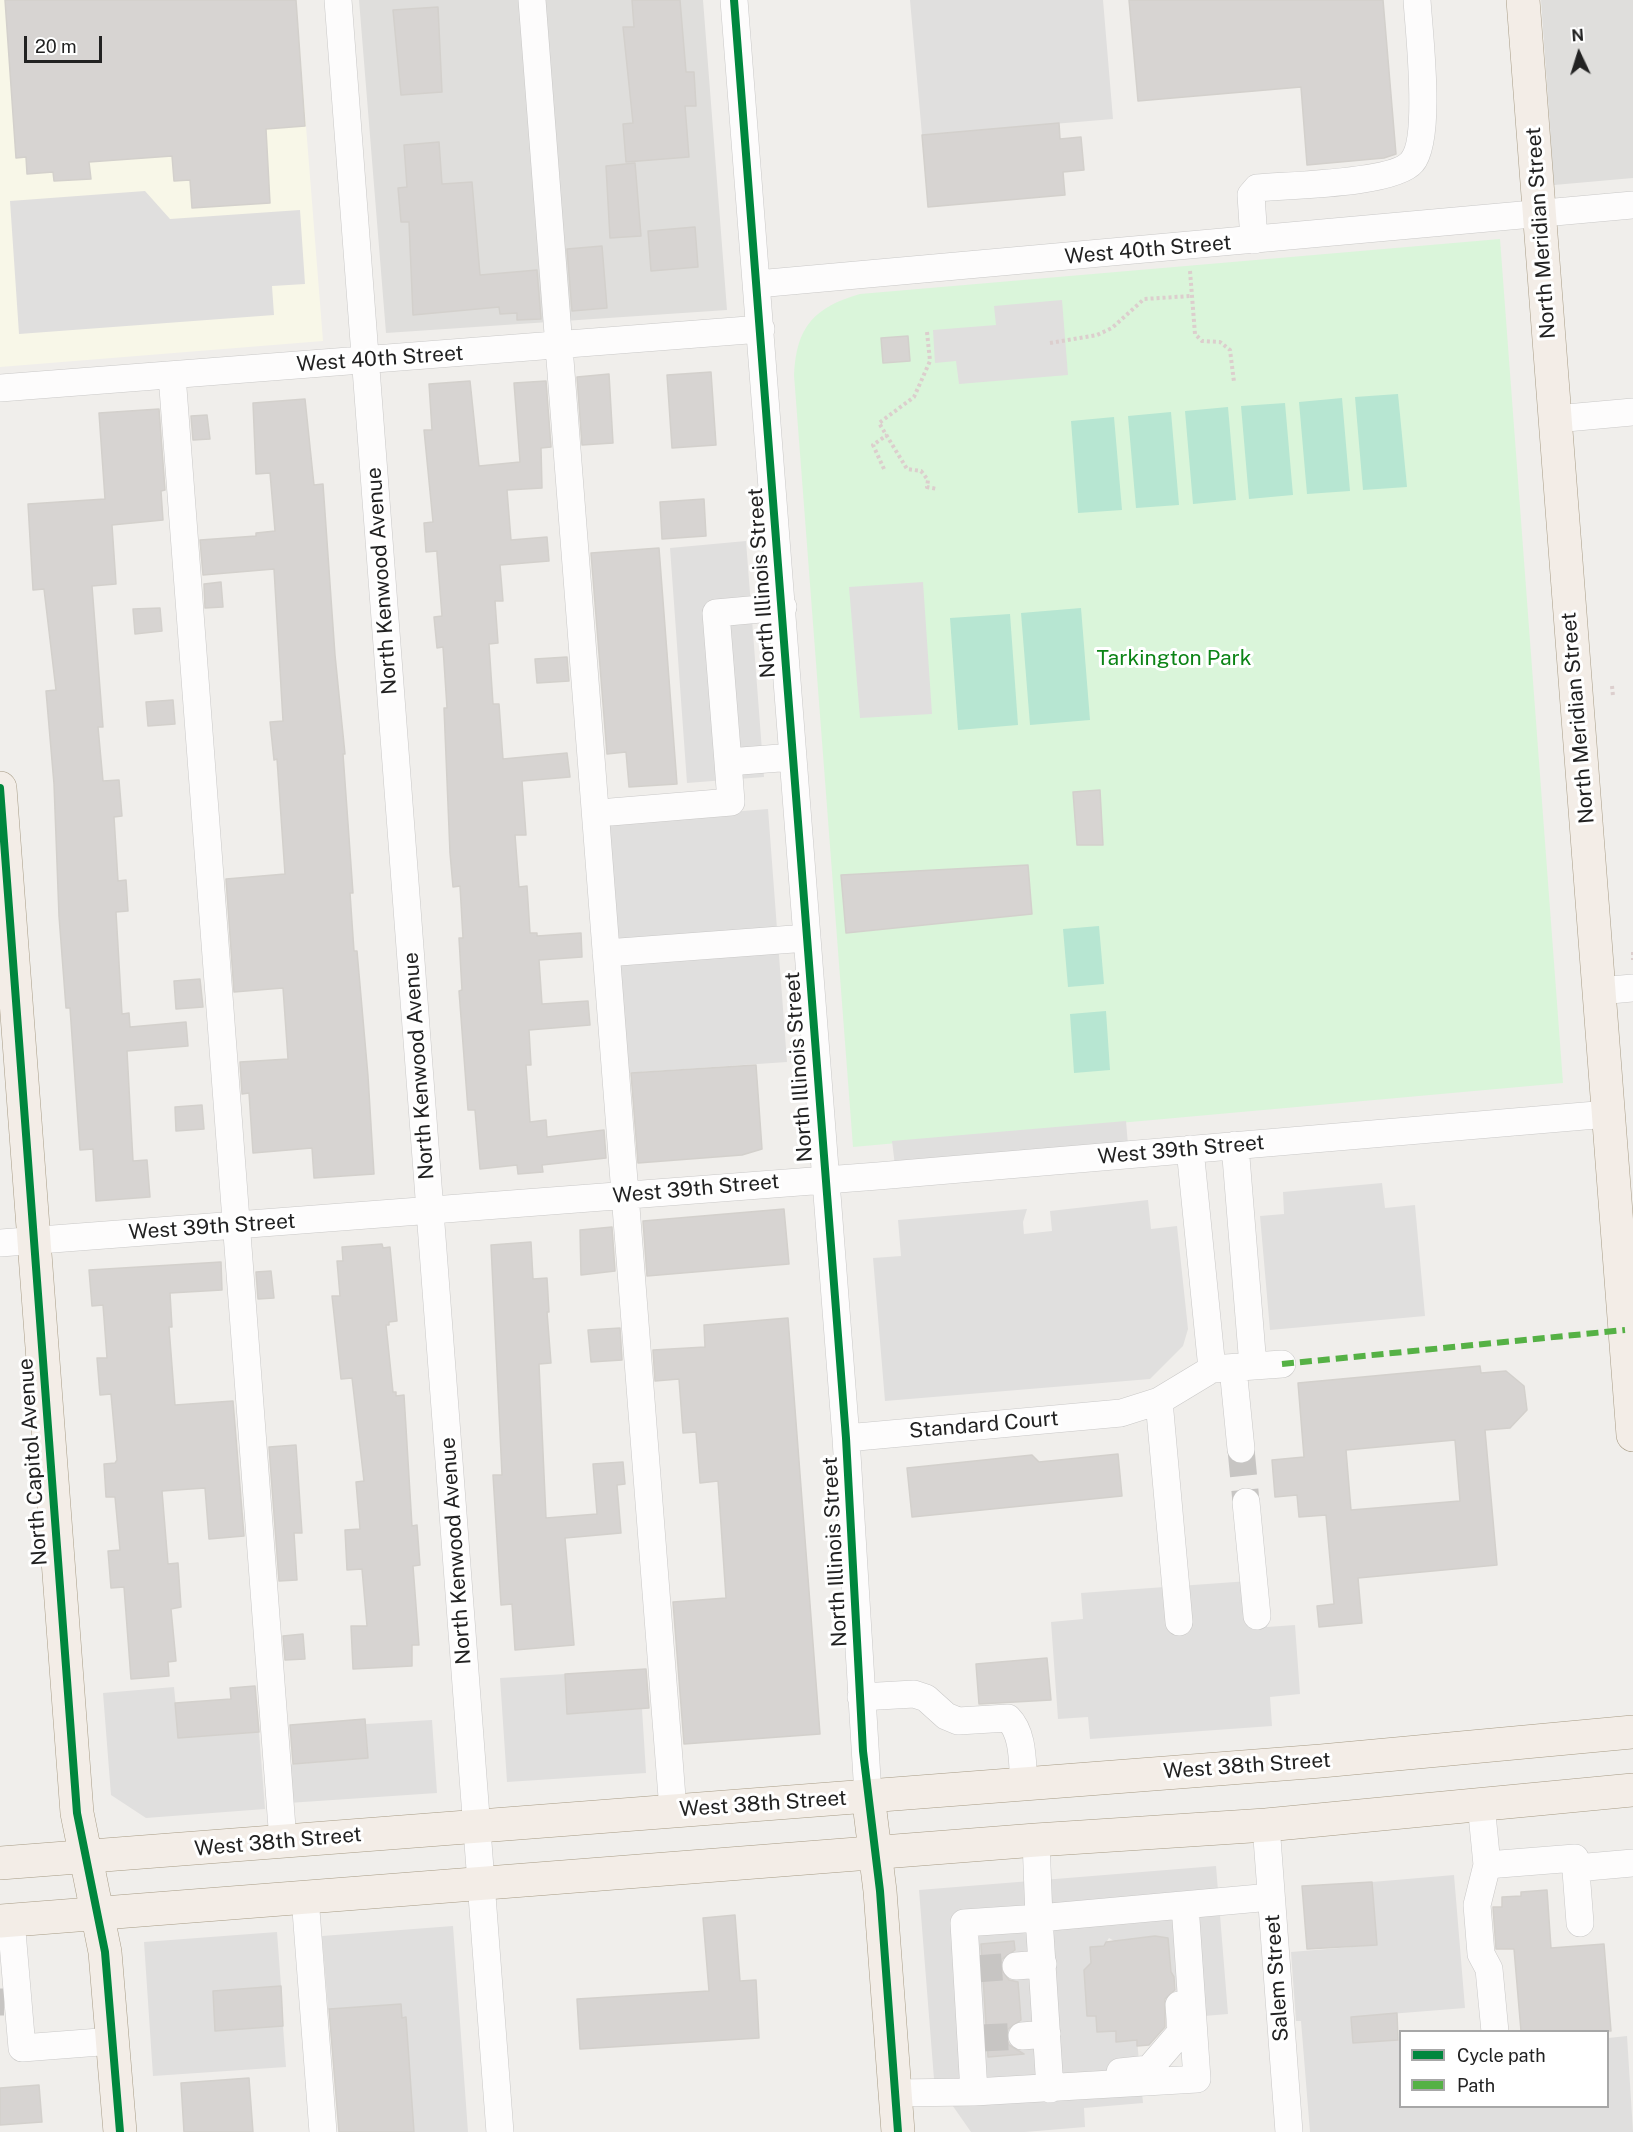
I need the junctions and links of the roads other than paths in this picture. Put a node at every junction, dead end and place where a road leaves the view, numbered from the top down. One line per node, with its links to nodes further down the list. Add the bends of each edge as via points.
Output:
1 (338, 0): 12 (street, North Kenwood Avenue)
2 (532, 0): 11 (street)
3 (734, 0): 9 (street, North Illinois Street)
4 (1417, 0): 8 (street, via 1424,129 1412,163 1384,177 1257,188 1251,195)
5 (1523, 0): 7 (main road, North Meridian Street)
6 (1633, 205): 7 (street, West 40th Street)
7 (1539, 213): 8 (street, West 40th Street); 16 (main road, North Meridian Street)
8 (1254, 240): 9 (street, West 40th Street)
9 (757, 284): 10 (street, North Illinois Street)
10 (761, 329): 11 (street, West 40th Street); 17 (street, North Illinois Street)
11 (558, 346): 12 (street, West 40th Street); 23 (street)
12 (365, 361): 13 (street, West 40th Street); 31 (street, North Kenwood Avenue)
13 (172, 375): 14 (street, West 40th Street); 32 (street)
14 (0, 388)
15 (1633, 412): 16 (street)
16 (1555, 419): 25 (main road, North Meridian Street)
17 (783, 607): 18 (street, North Illinois Street); 19 (street, via 716,613)
18 (793, 757): 19 (street); 22 (street, North Illinois Street)
19 (728, 762): 21 (street, via 730,802)
20 (0, 788): 33 (main road, North Capitol Avenue)
21 (611, 812)
22 (807, 938): 23 (street); 29 (street, North Illinois Street)
23 (606, 953): 30 (street)
24 (1633, 988): 25 (street)
25 (1599, 991): 26 (main road, North Meridian Street)
26 (1608, 1114): 27 (street, West 39th Street); 35 (main road, North Meridian Street)
27 (1235, 1145): 28 (street, West 39th Street); 37 (street)
28 (1190, 1149): 29 (street, West 39th Street); 37 (street)
29 (825, 1179): 30 (street, West 39th Street); 40 (street, North Illinois Street)
30 (625, 1195): 31 (street, West 39th Street); 51 (street)
31 (430, 1211): 32 (street, West 39th Street); 52 (street, North Kenwood Avenue)
32 (236, 1225): 33 (street, West 39th Street); 55 (street)
33 (35, 1240): 34 (street, West 39th Street); 57 (main road, North Capitol Avenue, via 76,1803)
34 (0, 1243)
35 (1629, 1329): 39 (main road, North Meridian Street)
36 (1282, 1364): 37 (street)
37 (1233, 1368): 38 (street, Standard Court); 41 (street)
38 (1159, 1401): 40 (street, Standard Court, via 1121,1413); 44 (street)
39 (1633, 1436)
40 (846, 1438): 45 (street, North Illinois Street)
41 (1241, 1449)
42 (1246, 1502): 43 (street)
43 (1257, 1616)
44 (1179, 1622)
45 (861, 1696): 47 (street, via 914,1694 958,1721 1008,1718 1019,1737); 49 (street, North Illinois Street)
46 (1633, 1732): 47 (main road, West 38th Street)
47 (1024, 1784): 49 (main road, West 38th Street)
48 (1633, 1790): 50 (main road)
49 (868, 1796): 51 (main road, West 38th Street); 56 (main road, North Illinois Street)
50 (1481, 1804): 53 (main road); 60 (street)
51 (673, 1810): 52 (main road, West 38th Street)
52 (477, 1825): 55 (main road, West 38th Street); 62 (street, North Kenwood Avenue)
53 (1266, 1825): 54 (main road); 64 (street, Salem Street)
54 (1036, 1840): 56 (main road); 67 (street)
55 (283, 1841): 57 (main road, West 38th Street)
56 (875, 1854): 62 (main road); 77 (main road, North Illinois Street)
57 (86, 1858): 58 (main road, West 38th Street); 66 (main road, North Capitol Avenue)
58 (0, 1863)
59 (1633, 1863): 61 (street)
60 (1487, 1866): 61 (street, via 1575,1858); 71 (street, via 1477,1905 1481,1954 1490,1969)
61 (1576, 1868): 69 (street)
62 (481, 1883): 63 (main road); 80 (street, North Kenwood Avenue)
63 (305, 1897): 66 (main road); 79 (street)
64 (1271, 1897): 65 (street); 82 (street, Salem Street)
65 (1185, 1913): 67 (street); 73 (street, via 1174,1929 1181,2032 1149,2069 1078,2075); 75 (street, via 1197,2079)
66 (98, 1914): 68 (main road); 72 (main road, North Capitol Avenue)
67 (1039, 1918): 73 (street, via 1030,1965); 76 (street, via 964,1923 976,2039)
68 (5, 1920): 70 (street)
69 (1580, 1923)
70 (7, 1959): 74 (street)
71 (1495, 2030)
72 (113, 2041): 74 (street); 78 (main road, North Capitol Avenue)
73 (1039, 2043): 75 (street)
74 (11, 2049)
75 (1050, 2089): 76 (street)
76 (974, 2092): 77 (street)
77 (895, 2093): 81 (main road, North Illinois Street)
78 (120, 2132)
79 (323, 2132)
80 (500, 2132)
81 (898, 2132)
82 (1289, 2132)

